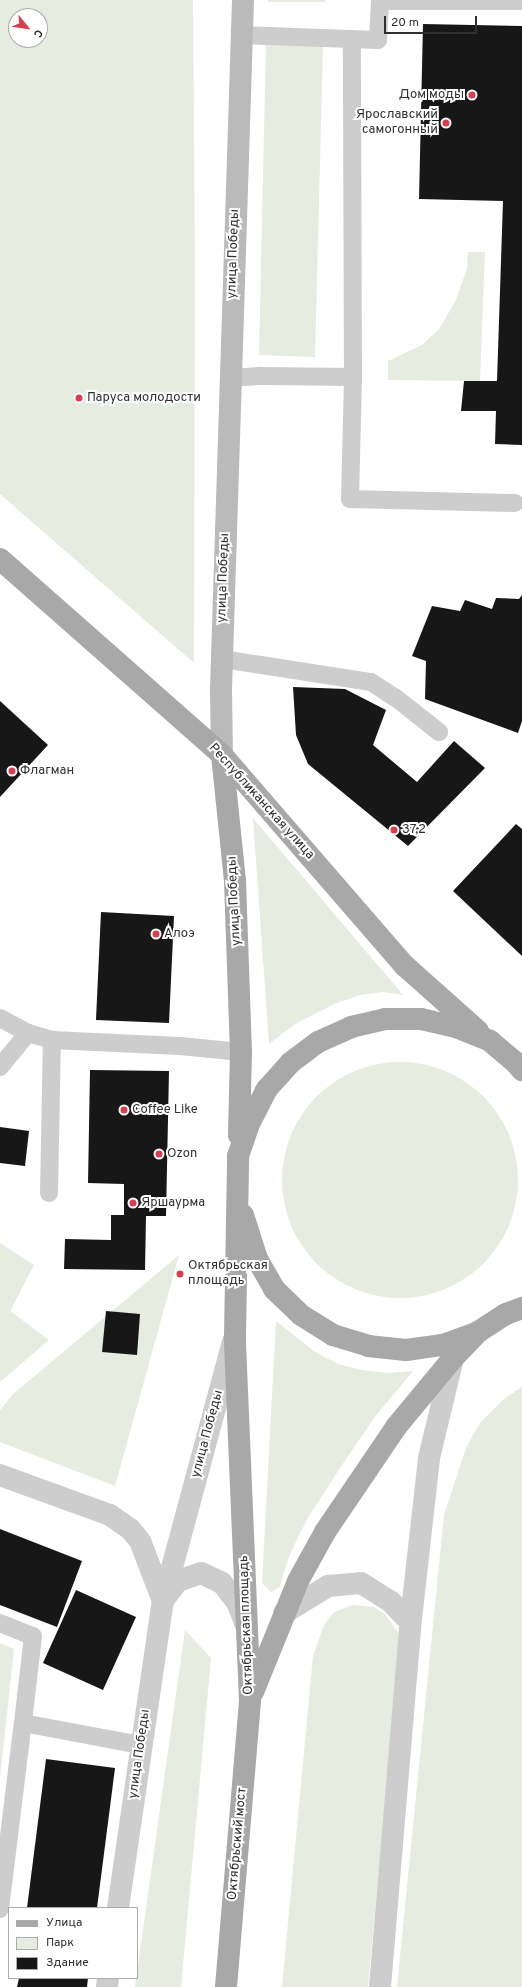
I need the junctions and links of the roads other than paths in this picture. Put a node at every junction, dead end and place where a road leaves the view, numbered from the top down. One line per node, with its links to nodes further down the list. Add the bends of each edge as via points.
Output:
1 (243, 0): 4 (main road, улица Победы)
2 (401, 0): 3 (lane); 5 (lane, via 380,1 378,40)
3 (522, 1)
4 (242, 35): 5 (lane); 7 (main road, улица Победы)
5 (352, 39): 6 (lane)
6 (353, 377): 7 (lane); 8 (lane, via 350,499)
7 (230, 378): 10 (main road, улица Победы)
8 (515, 503)
9 (0, 559): 12 (main road, Республиканская улица)
10 (222, 659): 11 (lane, via 371,682); 12 (main road, улица Победы)
11 (439, 732)
12 (222, 755): 16 (main road, Республиканская улица, via 405,966); 17 (main road, улица Победы, via 235,881)
13 (0, 1018): 14 (lane)
14 (28, 1033): 15 (lane); 19 (lane)
15 (52, 1040): 17 (lane, via 180,1046); 22 (lane)
16 (490, 1041): 18 (main road, Октябрьская площадь); 20 (main road, Октябрьская площадь, via 456,1027 421,1019 385,1019 351,1027 325,1039 290,1063 266,1090 250,1122)
17 (240, 1052): 20 (main road, улица Победы)
18 (520, 1067)
19 (0, 1068)
20 (238, 1156): 21 (main road, Октябрьская площадь)
21 (237, 1185): 25 (main road, Октябрьская площадь, via 244,1222 257,1259 274,1289 301,1315 326,1331 368,1346 406,1350 443,1345); 26 (main road, Октябрьская площадь)
22 (49, 1193)
23 (522, 1298): 24 (main road, Октябрьская площадь)
24 (514, 1311): 25 (main road, Октябрьская площадь)
25 (478, 1332): 27 (main road, Октябрьская площадь)
26 (235, 1336): 29 (street, улица Победы); 33 (main road, Октябрьская площадь)
27 (453, 1358): 30 (main road, Октябрьская площадь, via 396,1427 351,1492 325,1532); 31 (street, via 429,1458)
28 (0, 1475): 29 (street, via 110,1515 130,1529 140,1541)
29 (163, 1601): 33 (street, улица Победы, via 178,1580 201,1573 222,1583 237,1602); 36 (street, улица Победы)
30 (284, 1613): 31 (street, via 328,1586 361,1583 390,1601); 34 (main road, Октябрьская площадь)
31 (410, 1622): 40 (street)
32 (0, 1623): 35 (lane, via 33,1636)
33 (246, 1628): 34 (main road, Октябрьская площадь)
34 (250, 1701): 39 (main road, Октябрьский мост)
35 (23, 1723): 36 (lane); 38 (lane)
36 (141, 1745): 37 (street, улица Победы)
37 (118, 1907)
38 (0, 1909)
39 (226, 1987)
40 (380, 1987)

